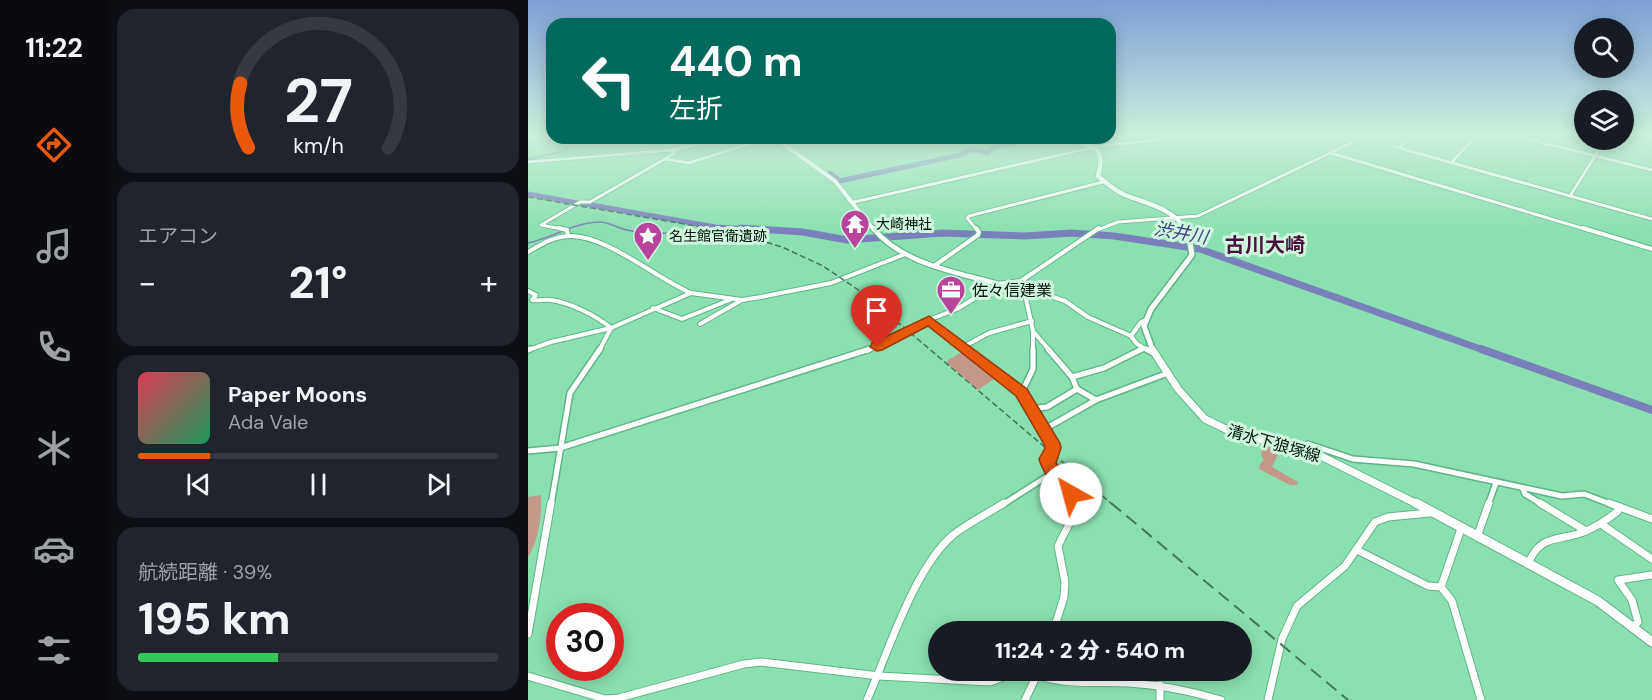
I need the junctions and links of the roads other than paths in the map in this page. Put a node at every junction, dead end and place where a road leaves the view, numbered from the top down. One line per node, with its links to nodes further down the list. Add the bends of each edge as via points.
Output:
1 (652, 167): 14 (street, via 541,225)
2 (816, 167): 11 (street, via 835,180)
3 (1010, 167): 11 (street)
4 (1100, 167): 9 (main road, via 1098,176)
5 (1302, 167): 12 (street, via 1203,214)
6 (1376, 167): 15 (street)
7 (1466, 167): 10 (street)
8 (1588, 167): 10 (street)
9 (1103, 182): 12 (main road, via 1116,192 1170,211); 18 (street, via 968,217 978,233)
10 (1570, 196): 13 (street)
11 (854, 202): 17 (street, via 881,238)
12 (1179, 219): 20 (street, via 1103,226); 27 (main road, via 1191,248 1190,258)
13 (1652, 219)
14 (568, 232): 16 (street); 22 (street, via 605,243 674,286)
15 (1652, 249)
16 (528, 252)
17 (903, 255): 18 (street); 24 (street, via 831,283)
18 (934, 266): 19 (street)
19 (998, 284): 20 (street); 26 (street, via 957,309)
20 (1022, 284): 28 (street); 32 (street, via 1065,301 1088,317)
21 (528, 291): 30 (street, via 536,295 532,300 536,302 547,299 561,303 601,319)
22 (691, 292): 23 (street); 25 (street)
23 (733, 298): 24 (street); 25 (street, via 682,319)
24 (742, 300): 29 (street)
25 (653, 309): 30 (street)
26 (929, 320): 33 (street); 44 (street, via 865,352)
27 (1146, 320): 32 (street); 36 (main road, 清水下狼塚線, via 1144,332)
28 (1032, 321): 31 (street); 33 (street, via 989,333)
29 (700, 324)
30 (611, 328): 35 (street); 44 (street, via 570,393)
31 (1033, 331): 38 (street); 40 (street, via 1033,369)
32 (1131, 336): 34 (street)
33 (963, 347): 40 (street)
34 (1144, 348): 36 (street); 38 (street, via 1104,368)
35 (528, 350)
36 (1155, 354): 37 (main road, 清水下狼塚線)
37 (1168, 374): 41 (street); 45 (main road, 清水下狼塚線, via 1189,405 1213,424 1238,435)
38 (1072, 377): 39 (street)
39 (1077, 388): 41 (street); 42 (street, via 1047,407)
40 (1022, 392): 42 (street)
41 (1096, 400): 43 (street)
42 (1030, 409): 43 (street)
43 (1043, 430): 47 (street, via 1052,443 1047,459)
44 (560, 448): 46 (street); 64 (street)
45 (1305, 450): 48 (street, via 1308,444 1353,459 1414,464); 51 (main road, 清水下狼塚線)
46 (528, 451)
47 (1054, 472): 62 (street, via 1077,508 1058,546 1065,582); 67 (street, via 953,535 939,549)
48 (1497, 483): 49 (street); 56 (street)
49 (1523, 489): 50 (street, via 1562,496 1584,494); 55 (street, via 1525,494)
50 (1619, 507): 52 (street); 53 (street)
51 (1432, 512): 54 (main road, 清水下狼塚線); 57 (street, via 1375,522)
52 (1652, 519)
53 (1601, 524): 55 (street); 58 (street)
54 (1461, 529): 56 (main road, 清水下狼塚線); 61 (street)
55 (1586, 531): 59 (street, via 1544,542)
56 (1477, 537): 59 (main road, 清水下狼塚線)
57 (1357, 550): 61 (street, via 1428,586); 78 (street, via 1337,574 1292,612)
58 (1652, 559)
59 (1528, 564): 63 (main road, 清水下狼塚線)
60 (1652, 574): 63 (street, via 1618,580 1632,600 1638,622)
61 (1441, 587): 79 (street, via 1452,601)
62 (1056, 621)
63 (1635, 625): 65 (main road, 清水下狼塚線)
64 (528, 634)
65 (1652, 642)
66 (528, 676): 67 (street, via 605,699 761,662)
67 (879, 676): 68 (street); 74 (street)
68 (928, 679)
69 (972, 681): 70 (street)
70 (993, 681)
71 (1032, 681): 75 (street)
72 (1058, 681): 73 (street)
73 (1160, 685): 76 (street); 77 (street)
74 (867, 700)
75 (1025, 700)
76 (1160, 700)
77 (1221, 700)
78 (1268, 700)
79 (1481, 700)

